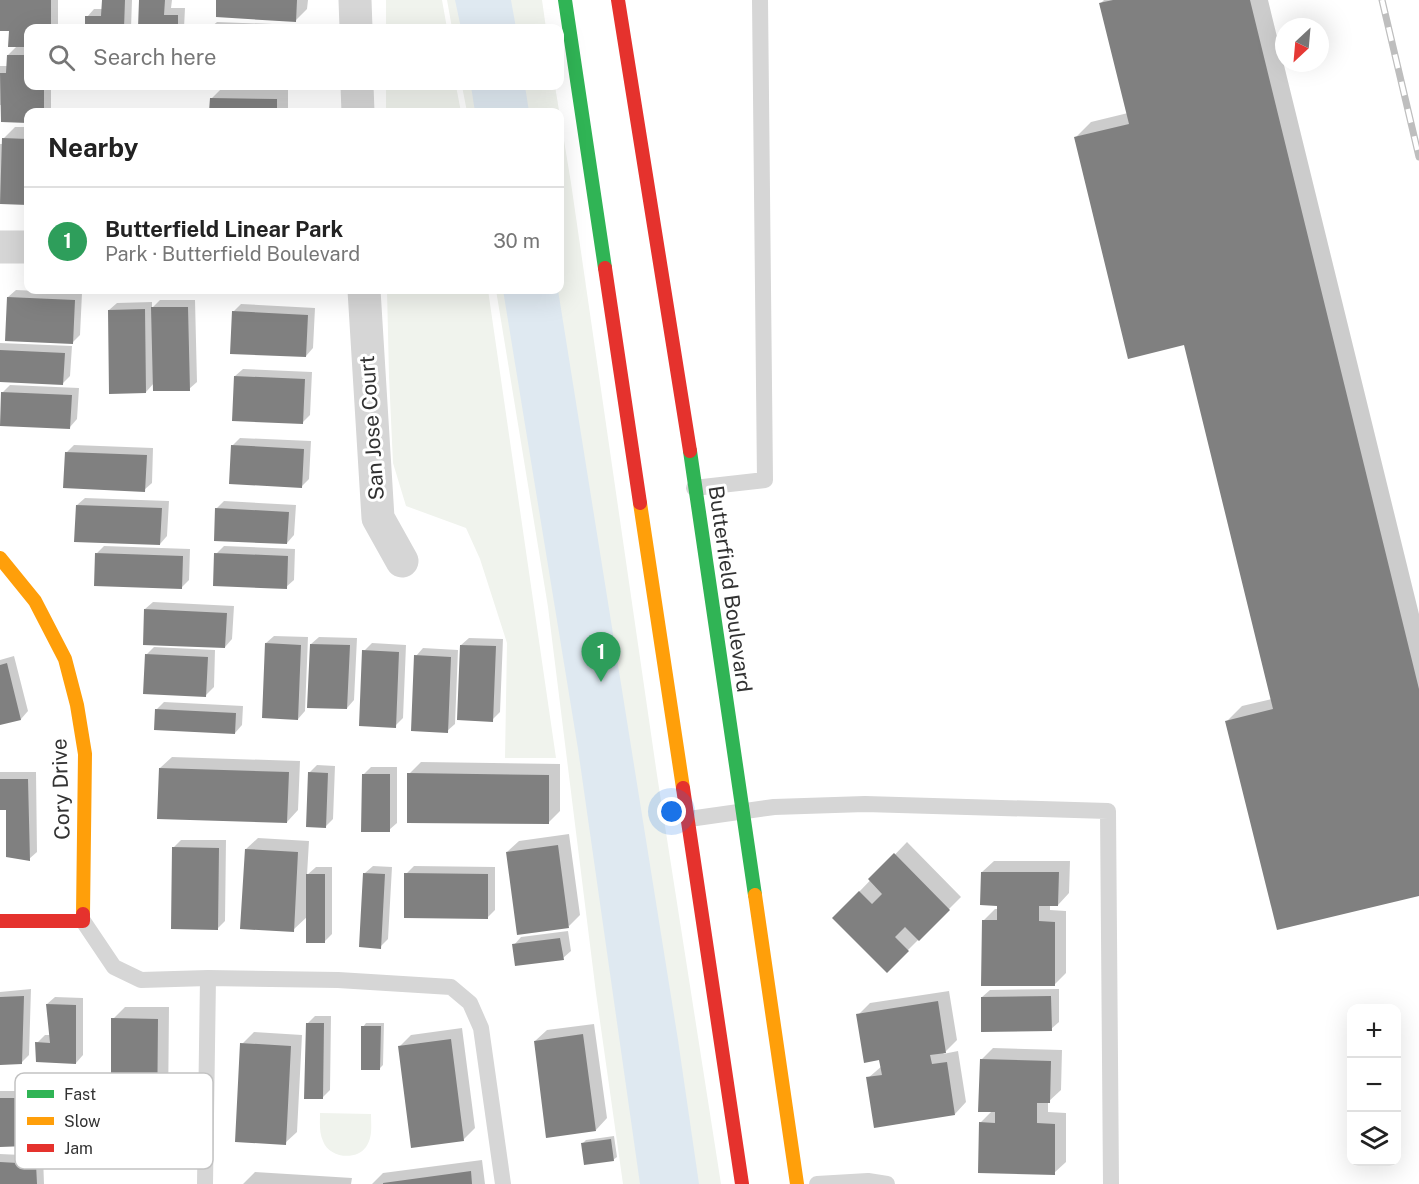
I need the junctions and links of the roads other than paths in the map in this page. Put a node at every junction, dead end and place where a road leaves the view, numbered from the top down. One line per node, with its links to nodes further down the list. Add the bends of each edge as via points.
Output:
1 (356, 0): 5 (street)
2 (565, 0): 15 (main road)
3 (618, 0): 11 (main road, Butterfield Boulevard)
4 (760, 0): 11 (lane, via 765,480)
5 (356, 24)
6 (357, 90): 7 (street)
7 (358, 108)
8 (0, 247): 9 (street)
9 (24, 247)
10 (364, 294): 13 (street, San Jose Court, via 378,518)
11 (694, 488): 14 (main road, Butterfield Boulevard)
12 (0, 558): 17 (main road, Cory Drive, via 35,601 64,658 76,705 85,754)
13 (402, 561)
14 (741, 811): 15 (lane); 24 (main road, Butterfield Boulevard); 27 (lane, via 865,804 1108,811)
15 (689, 819): 23 (main road)
16 (0, 921): 17 (main road)
17 (83, 921): 18 (lane, via 114,967 141,980)
18 (208, 978): 19 (lane); 22 (lane, via 451,987 470,1003 480,1028)
19 (207, 1073)
20 (205, 1169): 21 (lane)
21 (205, 1184)
22 (503, 1184)
23 (742, 1184)
24 (797, 1184)
25 (817, 1184): 26 (lane)
26 (887, 1184)
27 (1111, 1184)

